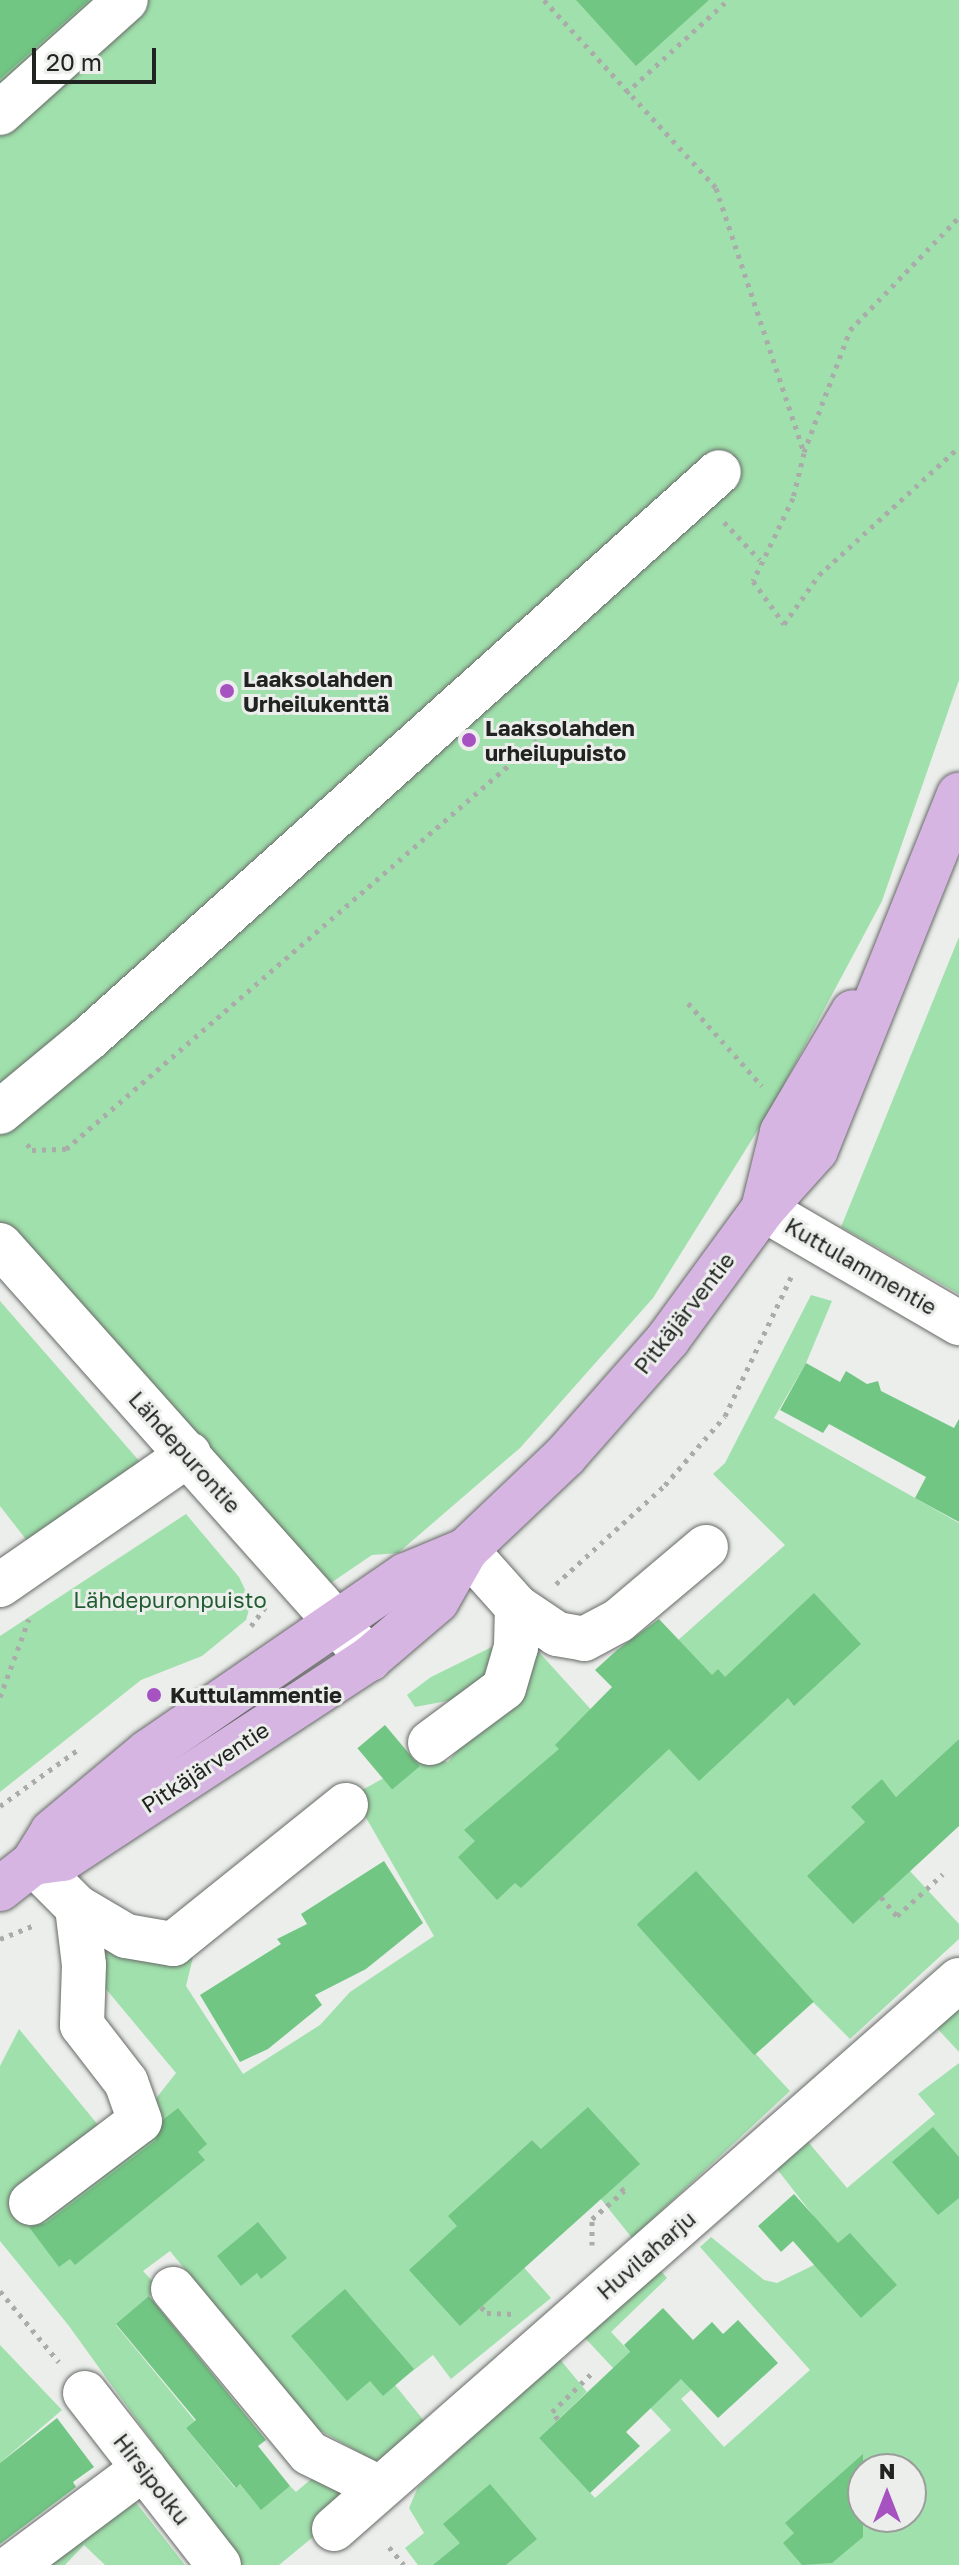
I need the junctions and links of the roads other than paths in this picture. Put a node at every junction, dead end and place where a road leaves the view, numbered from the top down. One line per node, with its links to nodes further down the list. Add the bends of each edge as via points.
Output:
1 (126, 0): 2 (street)
2 (0, 113)
3 (719, 472): 5 (street, via 100,1029)
4 (959, 795): 6 (main road, Pitkäjärventie, via 904,932 782,1132)
5 (12, 1126)
6 (763, 1209): 8 (street, Kuttulammentie); 11 (main road, Pitkäjärventie, via 668,1339 565,1456)
7 (0, 1245): 9 (street, Lähdepurontie)
8 (959, 1323)
9 (189, 1454): 12 (street); 14 (street, Lähdepurontie)
10 (706, 1547): 13 (street, via 618,1621 584,1639 557,1634)
11 (466, 1550): 13 (street); 14 (main road, Pitkäjärventie, via 406,1575); 15 (main road, Pitkäjärventie, via 437,1601)
12 (0, 1585)
13 (517, 1607): 16 (street, via 516,1647 504,1688)
14 (336, 1621): 15 (street, Lähdepurontie); 18 (main road, Pitkäjärventie, via 148,1752 52,1832)
15 (369, 1659): 18 (main road, Pitkäjärventie, via 63,1859)
16 (430, 1743)
17 (346, 1805): 19 (street, via 173,1944 126,1936)
18 (17, 1876): 19 (street)
19 (77, 1907): 21 (street, via 84,1965 82,2025 126,2082 140,2121)
20 (959, 1980): 25 (street, Huvilaharju)
21 (31, 2203)
22 (173, 2289): 25 (street, via 309,2453)
23 (85, 2393): 24 (street, Hirsipolku)
24 (144, 2468): 27 (street); 28 (street, Hirsipolku)
25 (380, 2488): 26 (street, Huvilaharju)
26 (334, 2529)
27 (14, 2565)
28 (219, 2565)

